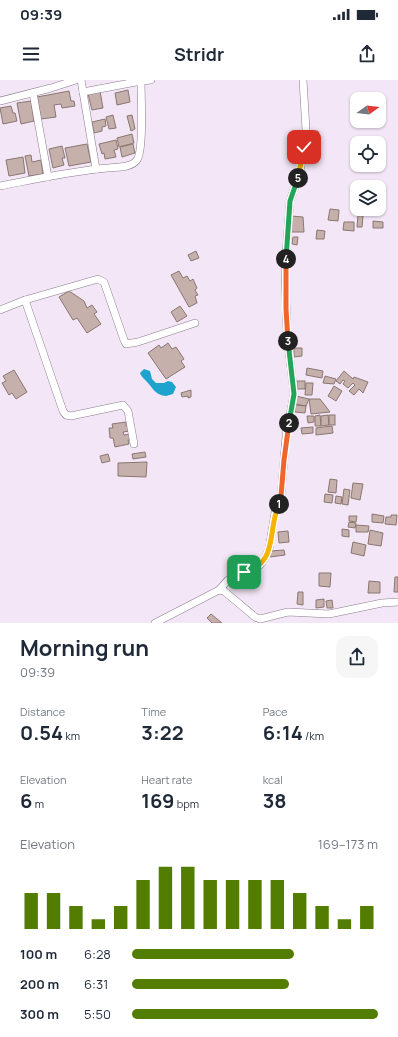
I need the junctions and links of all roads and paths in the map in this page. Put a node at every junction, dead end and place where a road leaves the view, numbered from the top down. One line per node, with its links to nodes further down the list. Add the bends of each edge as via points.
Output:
1 (76, 80): 7 (street)
2 (81, 80): 6 (street)
3 (151, 80): 5 (street)
4 (303, 80): 16 (street, via 306,130 300,171 290,201 285,269 287,334 294,394 286,436 281,496 265,558 254,570 228,580)
5 (141, 81): 6 (street); 9 (street, via 139,155 136,161 129,166)
6 (83, 92): 9 (street)
7 (33, 93): 8 (street); 10 (street)
8 (0, 101)
9 (96, 169): 10 (street)
10 (48, 177): 11 (street)
11 (0, 186)
12 (25, 300): 13 (street); 14 (street, via 98,279 104,282 126,344); 15 (street, via 66,415 123,405 128,411)
13 (0, 310)
14 (195, 323)
15 (134, 444)
16 (219, 590): 17 (street, via 260,619 288,612 334,614); 18 (street)
17 (398, 602)
18 (155, 623)

